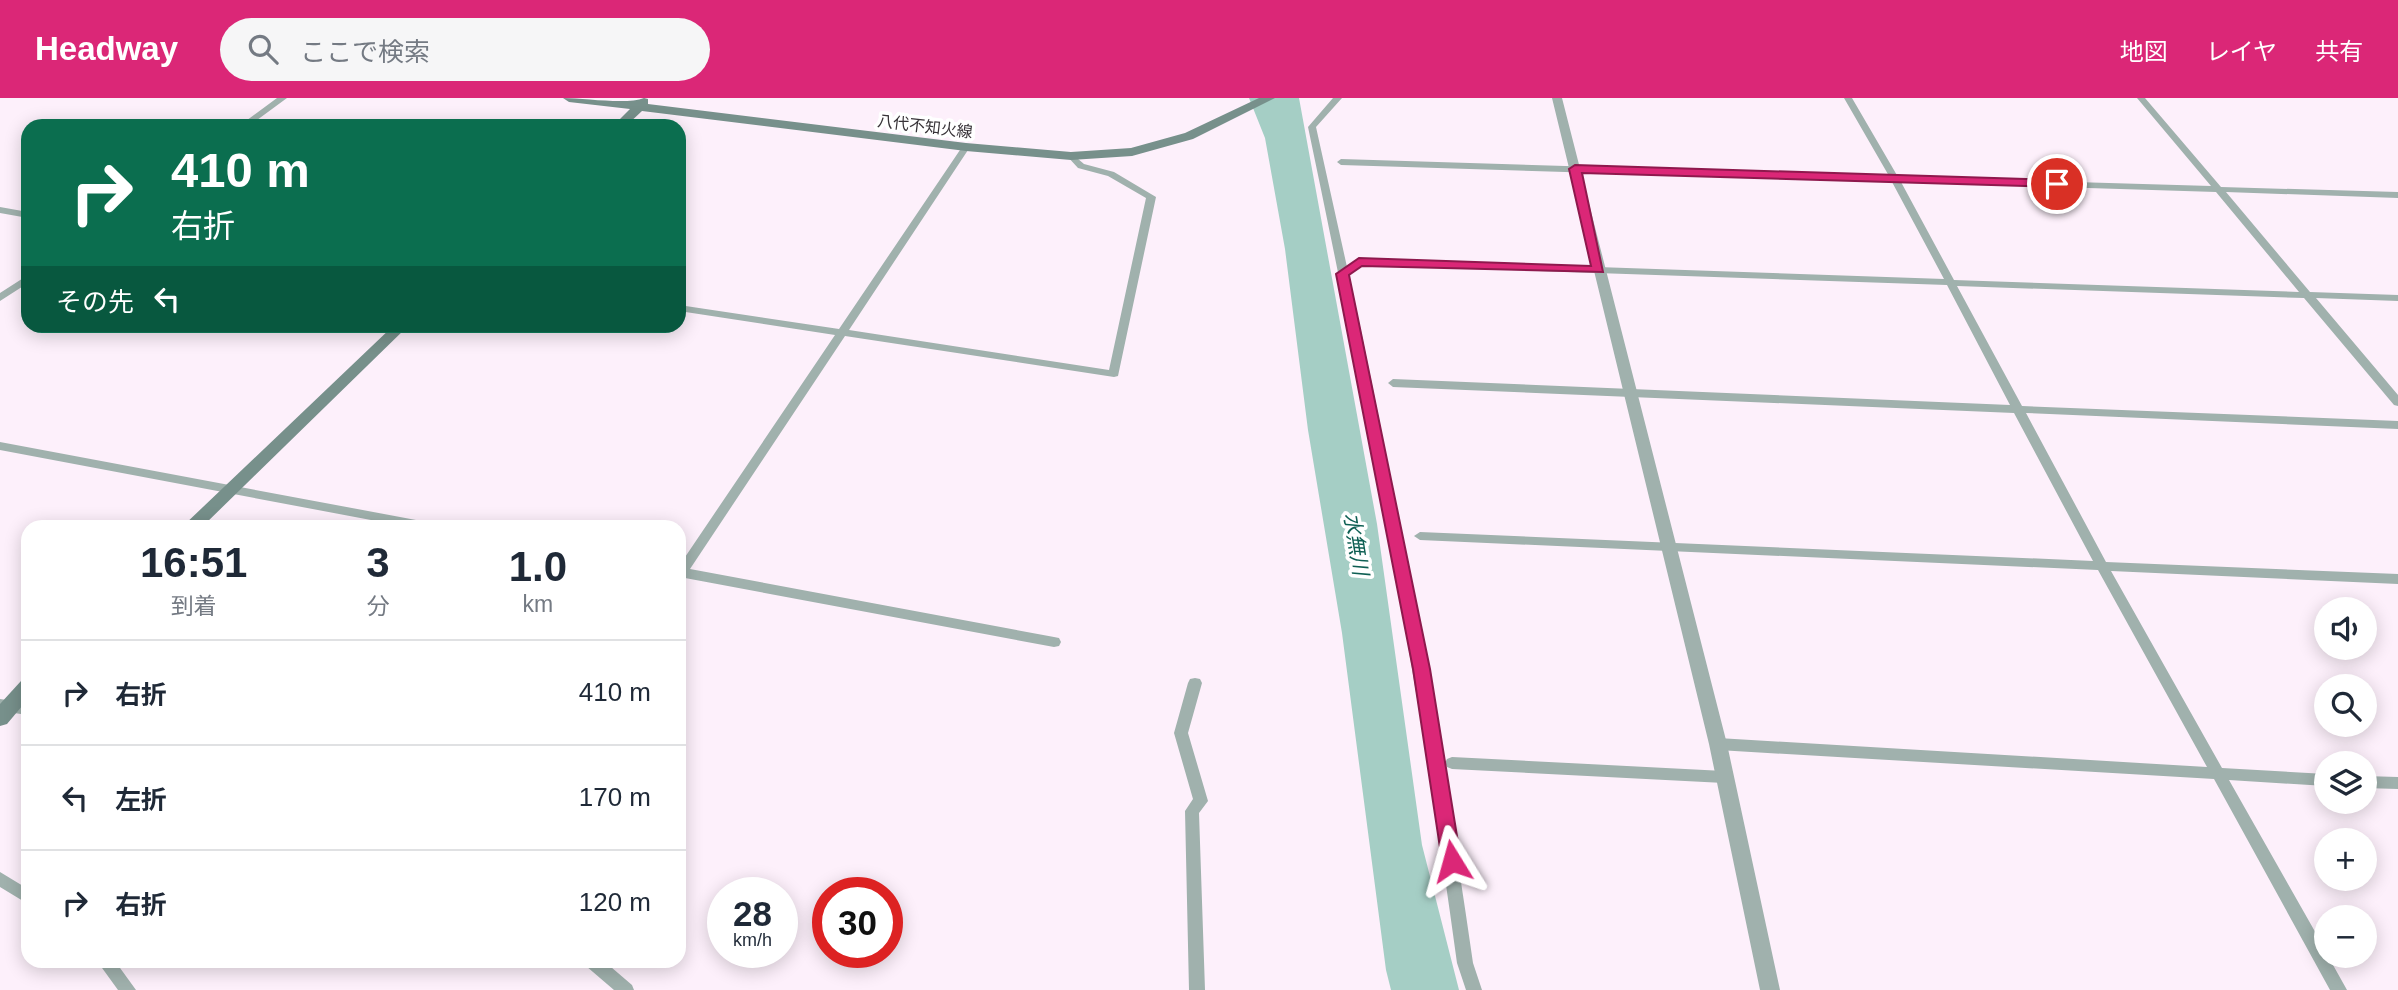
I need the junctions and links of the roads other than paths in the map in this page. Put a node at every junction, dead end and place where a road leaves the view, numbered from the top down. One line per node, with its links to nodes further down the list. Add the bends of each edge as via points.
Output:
1 (283, 98): 9 (street)
2 (569, 98): 8 (main road, 八代不知火線)
3 (1269, 98): 12 (main road, 八代不知火線, via 1189,136 1132,152)
4 (1338, 98): 21 (street, via 1312,127)
5 (1557, 98): 14 (street)
6 (1848, 98): 15 (street)
7 (2141, 98): 16 (street)
8 (643, 102): 10 (main road); 11 (main road, 八代不知火線)
9 (253, 119)
10 (626, 119)
11 (966, 147): 12 (main road, 八代不知火線); 29 (street)
12 (1072, 156): 29 (street, via 1081,166 1111,174 1151,197 1114,374)
13 (1341, 162): 14 (street)
14 (1575, 169): 15 (street); 20 (street)
15 (1895, 179): 16 (street); 22 (street)
16 (2220, 189): 17 (street); 24 (street)
17 (2398, 195)
18 (0, 210): 19 (street)
19 (21, 214)
20 (1598, 270): 21 (street, via 1359,262); 22 (street); 31 (street)
21 (1342, 274): 63 (street, via 1421,669 1465,963)
22 (1949, 282): 24 (street); 33 (street)
23 (21, 283): 25 (street)
24 (2305, 294): 26 (street); 32 (street)
25 (0, 298)
26 (2398, 298)
27 (686, 309): 29 (street)
28 (394, 333): 36 (main road)
29 (842, 333): 41 (street)
30 (1393, 383): 31 (street)
31 (1629, 391): 33 (street); 40 (street)
32 (2398, 402)
33 (2017, 408): 34 (street); 42 (street)
34 (2398, 425)
35 (0, 446): 36 (street)
36 (230, 489): 37 (main road); 38 (street)
37 (198, 520)
38 (395, 520)
39 (1420, 536): 40 (street)
40 (1668, 545): 42 (street); 49 (street)
41 (686, 565)
42 (2102, 566): 44 (street); 51 (street)
43 (686, 575): 45 (street)
44 (2398, 579)
45 (1054, 642)
46 (1195, 683): 62 (street, via 1181,733 1201,800 1192,811)
47 (21, 695): 48 (main road)
48 (10, 710)
49 (1717, 744): 51 (street); 52 (street)
50 (1452, 763): 52 (street)
51 (2217, 773): 53 (street); 65 (street)
52 (1724, 777): 64 (street)
53 (2314, 779)
54 (2377, 782): 55 (street)
55 (2398, 783)
56 (0, 879): 57 (street)
57 (21, 892)
58 (111, 968): 60 (street)
59 (600, 968): 61 (street)
60 (128, 990)
61 (626, 990)
62 (1197, 990)
63 (1474, 990)
64 (1770, 990)
65 (2339, 990)

